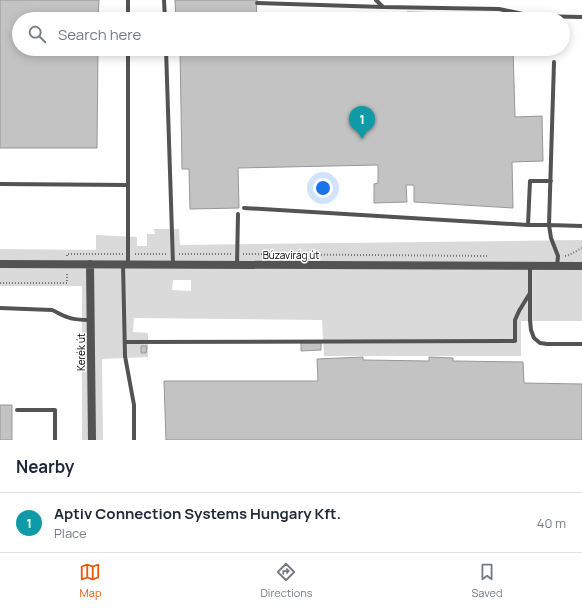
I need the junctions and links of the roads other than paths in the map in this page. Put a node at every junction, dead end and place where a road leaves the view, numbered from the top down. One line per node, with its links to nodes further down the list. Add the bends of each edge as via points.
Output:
1 (128, 0): 6 (lane)
2 (164, 0): 7 (lane)
3 (376, 0): 5 (lane)
4 (257, 3): 5 (lane)
5 (383, 7): 8 (lane, via 499,9)
6 (128, 12)
7 (165, 12)
8 (513, 12)
9 (570, 17): 10 (lane)
10 (582, 17)
11 (128, 56): 16 (lane)
12 (166, 56): 25 (lane)
13 (554, 62): 14 (lane)
14 (551, 182): 19 (lane, via 530,181); 20 (lane)
15 (0, 184): 16 (lane)
16 (128, 185): 24 (lane)
17 (244, 208): 19 (lane)
18 (238, 214): 26 (lane)
19 (528, 225): 20 (lane)
20 (550, 225): 21 (lane); 28 (lane, via 550,238 558,256)
21 (582, 226)
22 (0, 264): 23 (street, Búzavirág út)
23 (90, 264): 24 (street, Búzavirág út); 32 (street, Kerék út)
24 (126, 264): 25 (street, Búzavirág út); 33 (lane)
25 (173, 265): 26 (street, Búzavirág út)
26 (237, 265): 27 (street, Búzavirág út)
27 (530, 266): 28 (street, Búzavirág út); 30 (lane)
28 (557, 266): 29 (street, Búzavirág út)
29 (582, 266)
30 (530, 293): 33 (lane, via 515,320 515,341); 34 (lane, via 530,330 534,338 540,343 547,344)
31 (0, 308): 32 (lane, via 52,310 66,317)
32 (91, 320): 37 (street, Kerék út)
33 (125, 342): 38 (lane, via 134,405)
34 (582, 344)
35 (17, 410): 36 (lane, via 55,410)
36 (55, 440)
37 (92, 440)
38 (134, 440)

